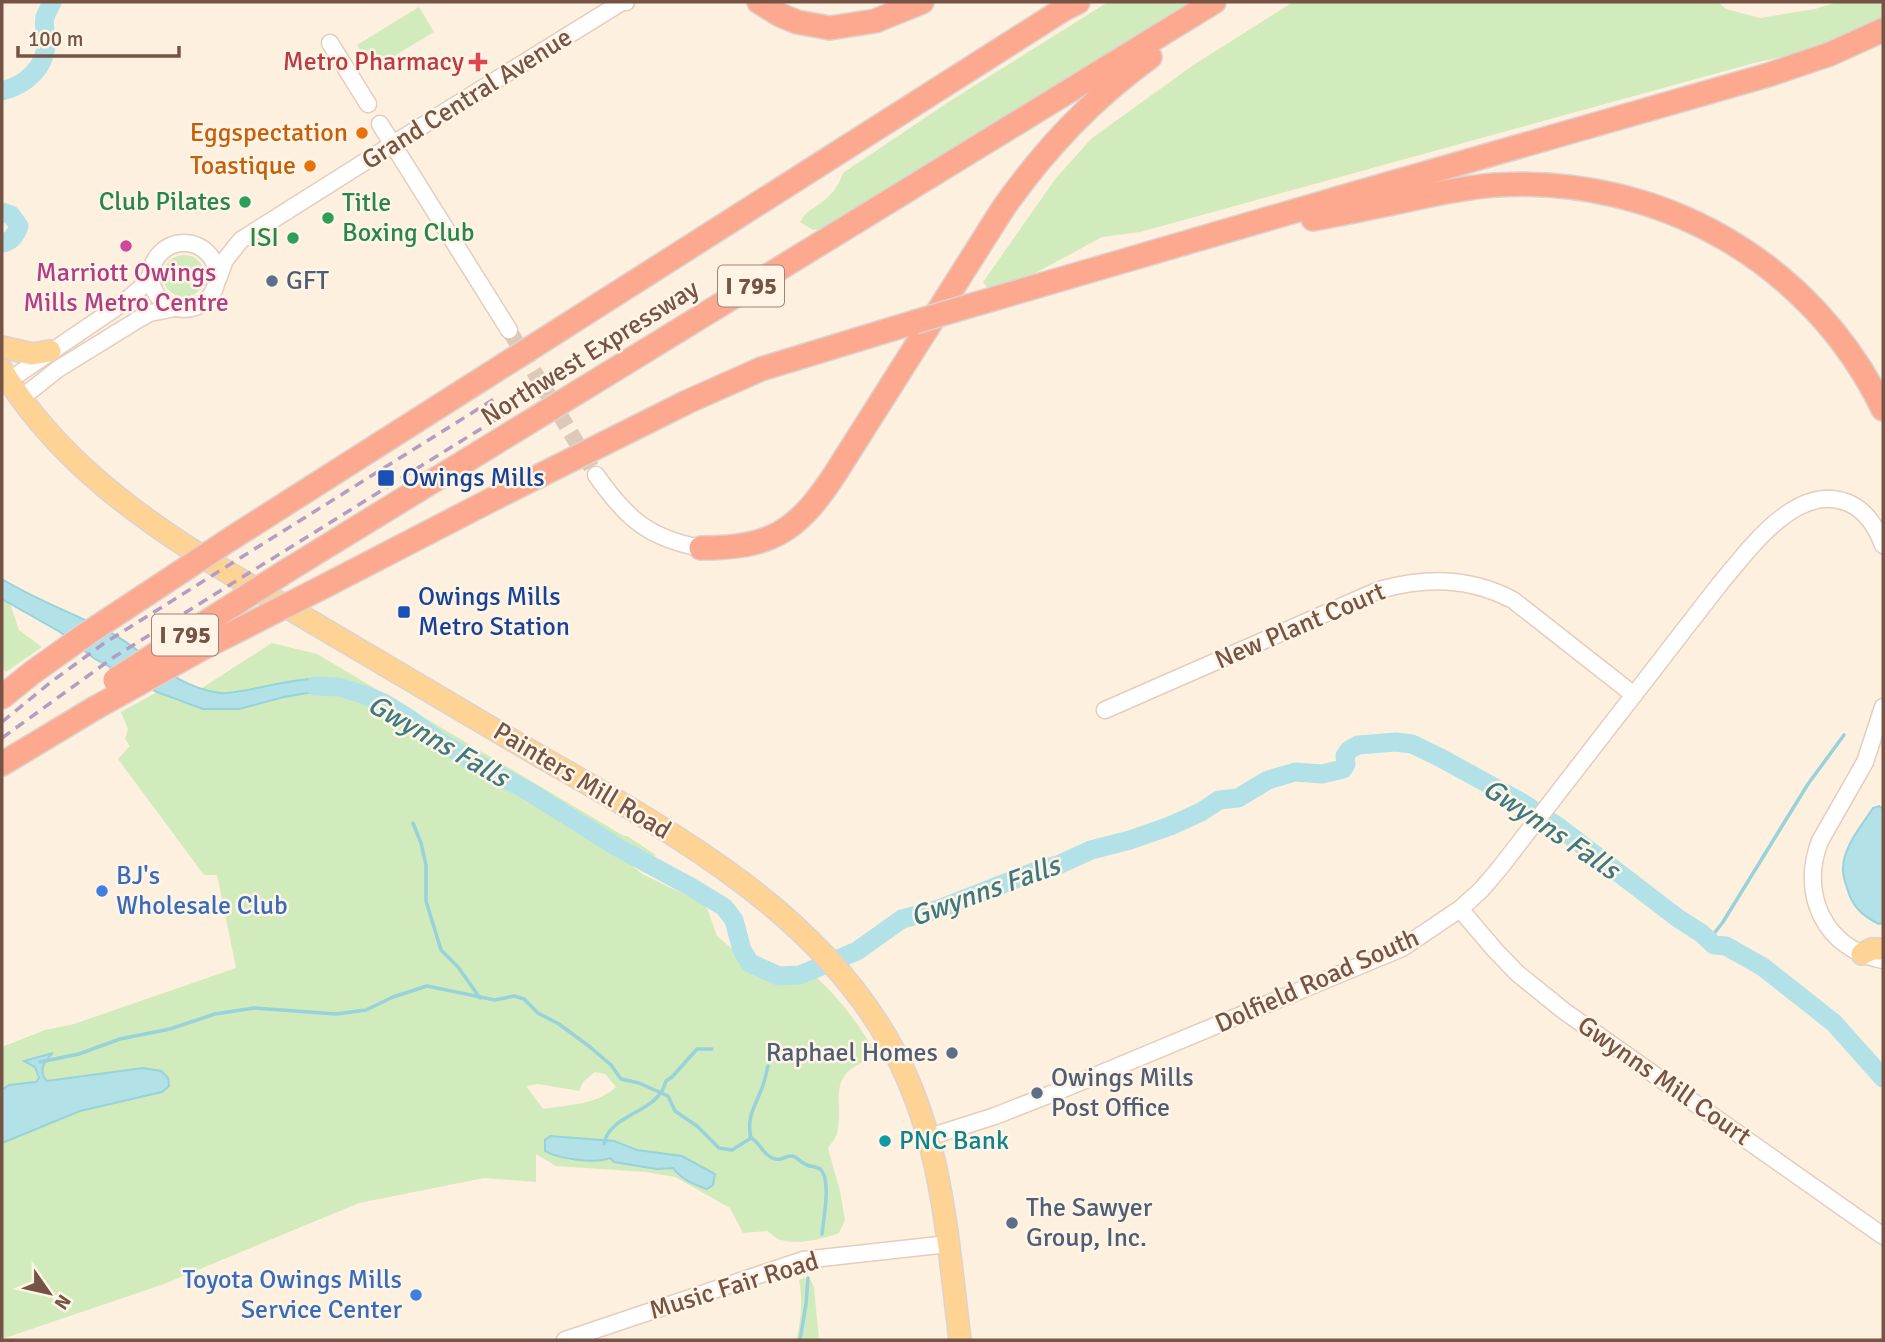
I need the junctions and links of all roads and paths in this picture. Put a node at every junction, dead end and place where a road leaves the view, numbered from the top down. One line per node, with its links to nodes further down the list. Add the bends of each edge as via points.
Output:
1 (624, 2): 11 (street, Grand Central Avenue)
2 (759, 2): 3 (highway, via 797,22 830,28 875,21)
3 (922, 2)
4 (1214, 2): 29 (highway, Northwest Expressway / I 795, bridge, via 288,570)
5 (1234, 2): 26 (highway, via 1122,78 1048,149 1004,207 806,513 768,539 729,548)
6 (1072, 4): 28 (highway, Northwest Expressway / I 795, bridge, via 232,538 88,633)
7 (1883, 30): 14 (highway, via 1796,66)
8 (330, 43): 9 (street)
9 (369, 104)
10 (380, 124): 11 (street)
11 (393, 144): 12 (street, Grand Central Avenue); 18 (street)
12 (241, 240): 13 (street, Grand Central Avenue); 16 (street, Grand Central Avenue, via 225,260)
13 (197, 245): 15 (street, Grand Central Avenue, via 170,246 155,261); 16 (street, via 211,256)
14 (1159, 251): 23 (highway, via 1467,188 1536,184 1604,192 1692,220 1771,269 1834,331); 29 (highway, bridge, via 761,369)
15 (151, 275): 17 (street, via 157,296); 20 (street, Grand Central Avenue, via 123,303)
16 (218, 279): 17 (street, Grand Central Avenue, via 215,290 200,306)
17 (175, 308): 22 (street, Grand Central Avenue, via 139,319 58,369)
18 (509, 330)
19 (2, 347): 20 (main road, via 32,354)
20 (50, 351): 21 (street, Grand Central Avenue)
21 (5, 375): 22 (main road, Painters Mill Road)
22 (20, 399): 37 (main road, Painters Mill Road, via 83,467 169,536 684,842 763,899 814,945 870,1011 889,1041)
23 (1883, 409)
24 (596, 475): 26 (street, via 649,532)
25 (1883, 545): 27 (street, Dolfield Road South, via 1867,516 1849,503 1821,498 1799,506 1774,524 1737,564)
26 (701, 548)
27 (1634, 695): 31 (street, New Plant Court, via 1513,600 1480,586 1441,580 1379,590); 33 (street, Dolfield Road South, via 1523,838)
28 (2, 697)
29 (89, 704): 32 (highway, Northwest Expressway / I 795)
30 (1883, 707): 35 (street, via 1865,762 1820,841 1812,875 1815,899 1826,924 1841,942)
31 (1105, 709)
32 (2, 763)
33 (1460, 909): 37 (street, Dolfield Road South, via 1415,941 1364,965 1012,1110); 38 (street, Gwynns Mill Court, via 1517,973 1564,1012)
34 (1883, 949): 35 (main road)
35 (1862, 954): 36 (street)
36 (1883, 960)
37 (929, 1137): 39 (main road, Painters Mill Road)
38 (1883, 1236)
39 (948, 1244): 40 (street, Music Fair Road, via 803,1260); 41 (main road, Painters Mill Road)
40 (565, 1340)
41 (960, 1340)

